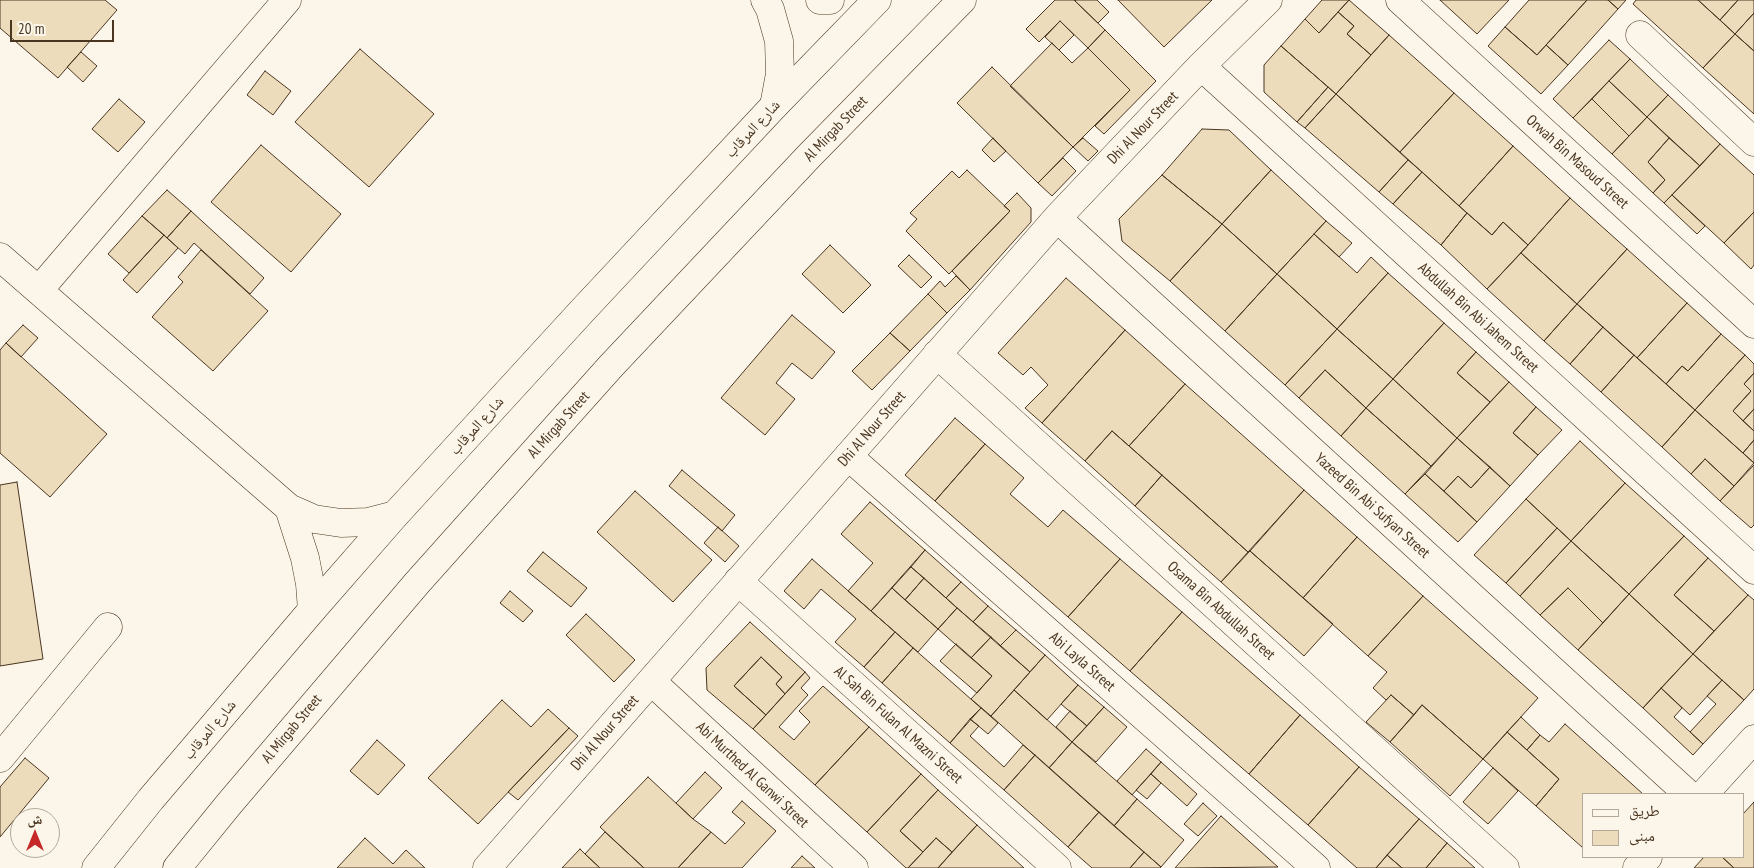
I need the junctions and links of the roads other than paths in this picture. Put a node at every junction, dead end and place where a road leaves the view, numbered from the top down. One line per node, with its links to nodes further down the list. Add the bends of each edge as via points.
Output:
1 (286, 0): 15 (street)
2 (765, 0): 11 (street, via 779,41 780,74)
3 (820, 0): 4 (street)
4 (830, 0)
5 (877, 0): 11 (street, شارع المرقاب)
6 (962, 0): 32 (street, Al Mirgab Street, via 611,366 417,583)
7 (1268, 0): 10 (street, Dhi Al Nour Street)
8 (1400, 0): 16 (street, Orwah Bin Masoud Street)
9 (1640, 36): 12 (street)
10 (1201, 66): 13 (street, Dhi Al Nour Street); 21 (street, Abdullah Bin Abi Jahem Street)
11 (774, 106): 20 (street, شارع المرقاب)
12 (1754, 142)
13 (1056, 218): 17 (street, Dhi Al Nour Street); 28 (street, Yazeed Bin Abi Sufyan Street)
14 (0, 257): 15 (street)
15 (39, 290): 19 (street)
16 (1754, 324)
17 (937, 354): 18 (street, Dhi Al Nour Street); 37 (street, Osama Bin Abdullah Street)
18 (848, 456): 22 (street, Dhi Al Nour Street); 36 (street, Abi Layla Street)
19 (289, 508): 20 (street, via 314,519 341,523 368,522); 23 (street, via 305,558)
20 (395, 515): 23 (street, شارع المرقاب)
21 (1754, 570)
22 (738, 581): 25 (street, Dhi Al Nour Street); 35 (street, Al Sah Bin Fulan Al Mazni Street)
23 (312, 610): 31 (street, شارع المرقاب)
24 (108, 627): 27 (street)
25 (651, 681): 33 (street, Dhi Al Nour Street); 34 (street, Abi Murthed Al Ganwi Street)
26 (1754, 739): 29 (street)
27 (0, 758)
28 (1687, 793)
29 (1705, 793)
30 (1647, 858): 38 (street)
31 (96, 868)
32 (177, 868)
33 (487, 868)
34 (854, 868)
35 (1057, 868)
36 (1316, 868)
37 (1504, 868)
38 (1638, 868)

